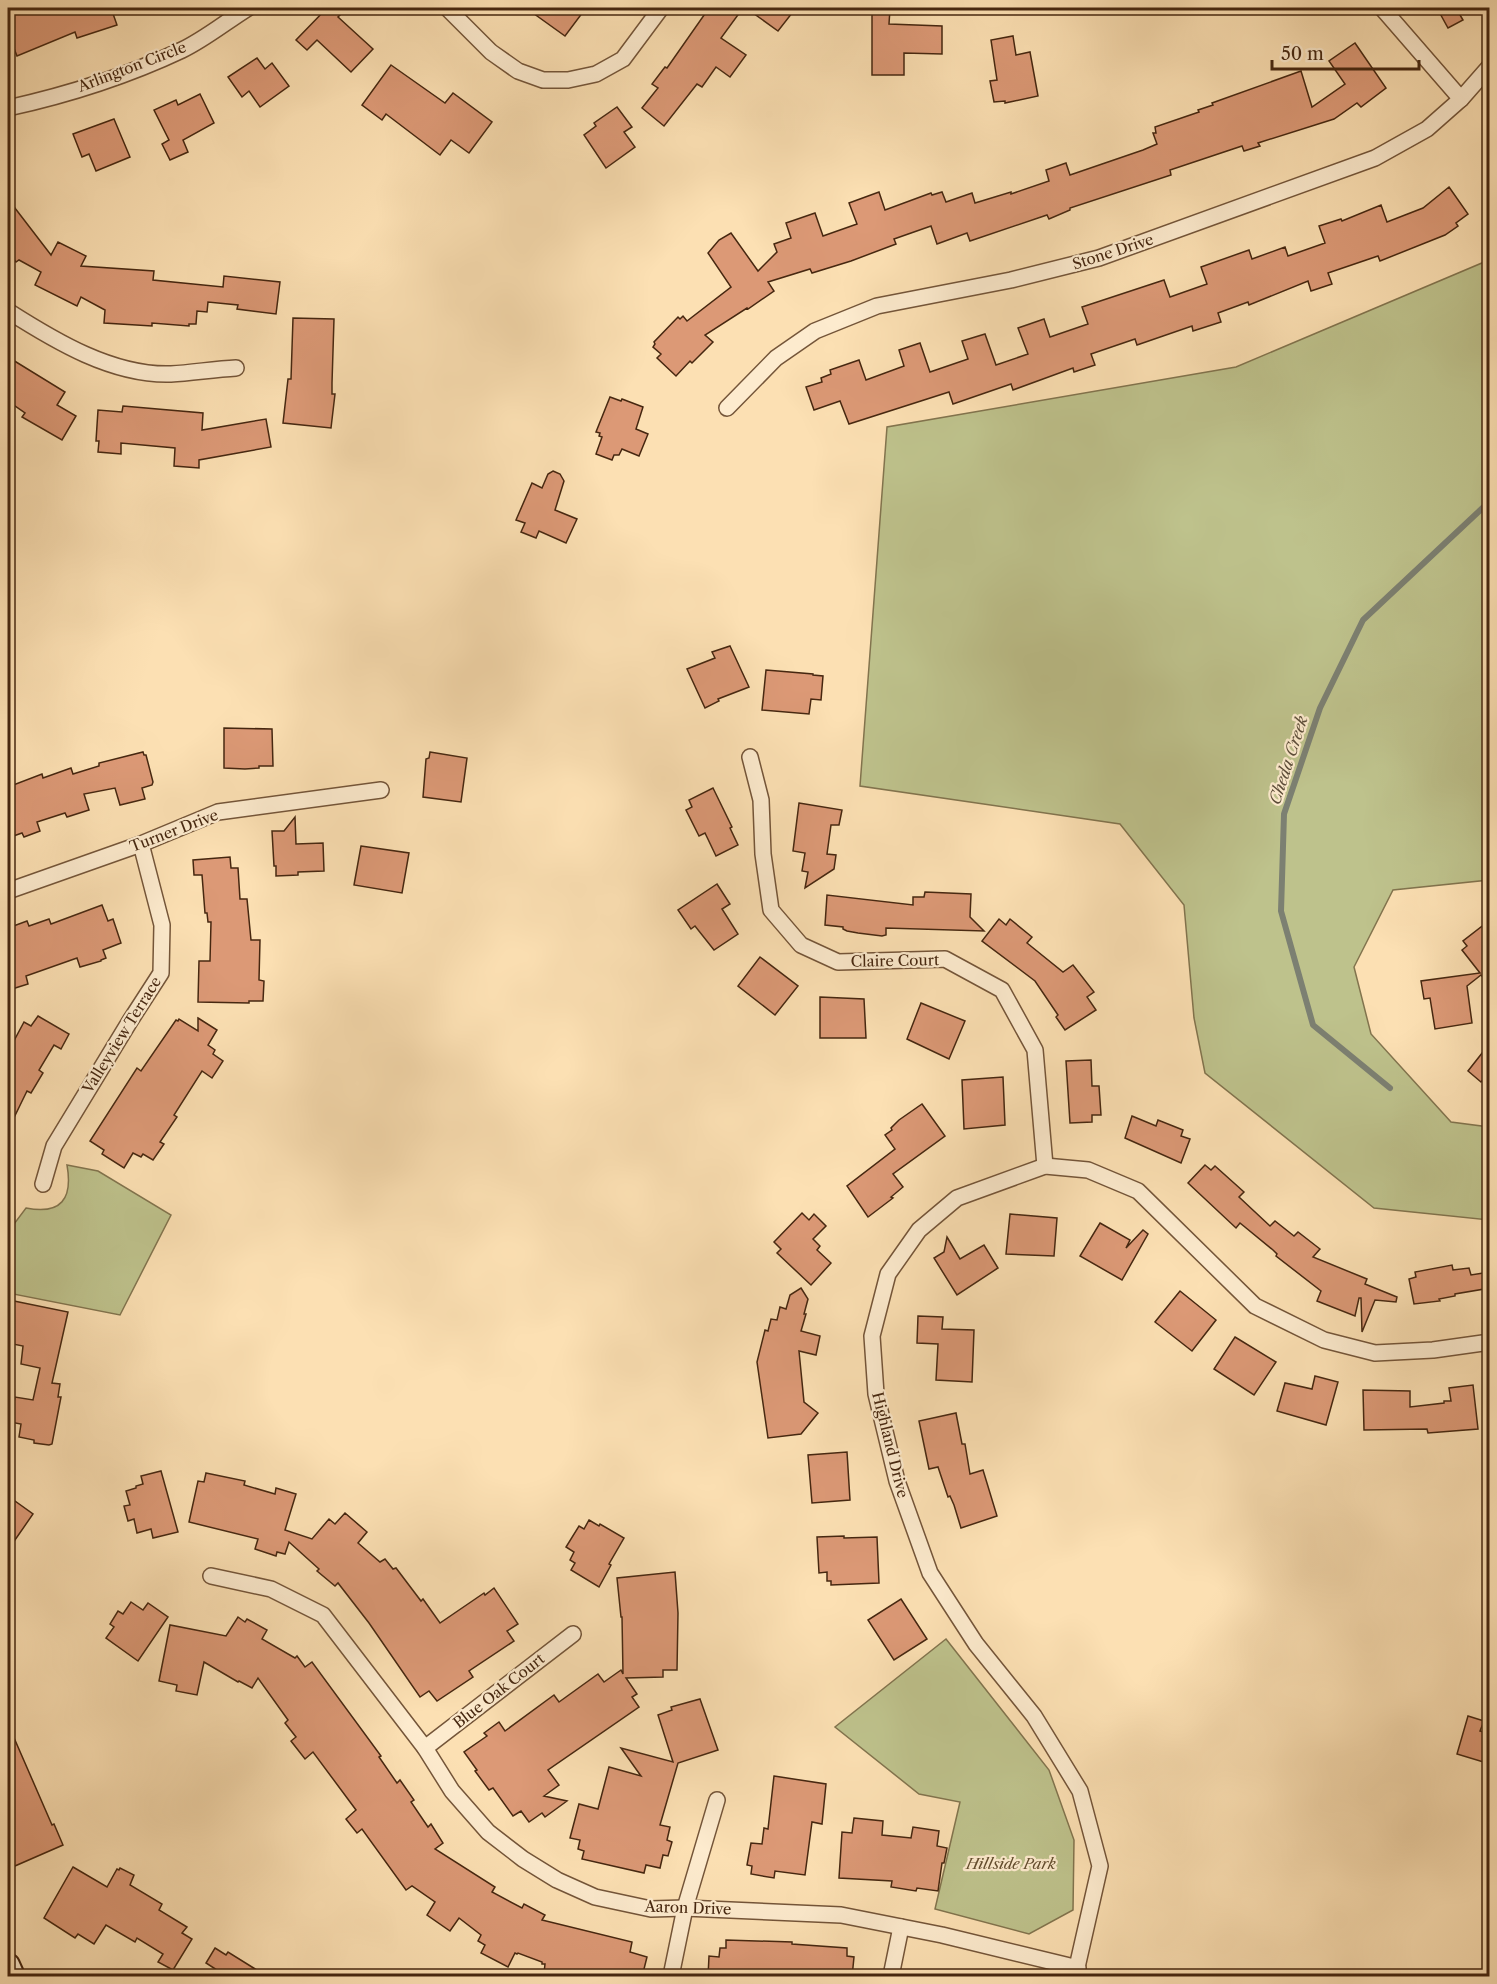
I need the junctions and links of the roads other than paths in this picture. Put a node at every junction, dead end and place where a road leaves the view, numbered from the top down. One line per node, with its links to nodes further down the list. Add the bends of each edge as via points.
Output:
1 (248, 8): 7 (street, Arlington Circle, via 183,49 120,75)
2 (447, 8): 3 (street, via 490,52 518,70 543,80 568,80 596,74 623,59)
3 (661, 8)
4 (1383, 8): 6 (street)
5 (1490, 66): 6 (street, Stone Drive)
6 (1461, 99): 10 (street, Stone Drive, via 1427,129 1375,158 1099,258 877,306 815,331 776,358)
7 (8, 108)
8 (8, 311): 9 (street, via 96,359 130,369 169,374)
9 (236, 368)
10 (727, 408)
11 (750, 757): 15 (street, Claire Court, via 761,800 771,910 801,945 838,962 945,959 1002,990 1035,1050)
12 (381, 790): 13 (street, Turner Drive, via 218,812)
13 (141, 844): 14 (street, Turner Drive); 16 (street, Valleyview Terrace, via 162,925 161,973 54,1146)
14 (8, 891)
15 (1046, 1166): 17 (street, Highland Drive, via 1088,1170 1138,1191 1255,1306 1324,1341 1375,1353); 25 (street, Highland Drive, via 957,1198 919,1230 888,1274 872,1336 876,1394 897,1481 930,1573 976,1644 1035,1716 1080,1791 1100,1866)
16 (43, 1184)
17 (1490, 1342)
18 (211, 1576): 20 (street, Aaron Drive, via 270,1589 323,1615)
19 (573, 1634): 20 (street, Blue Oak Court)
20 (425, 1748): 22 (street, Aaron Drive, via 452,1791 488,1832 557,1880 596,1897 651,1909)
21 (717, 1800): 22 (street)
22 (685, 1908): 23 (street, Aaron Drive, via 841,1915); 27 (street)
23 (901, 1927): 25 (street, Aaron Drive); 28 (street)
24 (8, 1965): 26 (main road)
25 (1077, 1972)
26 (13, 1977)
27 (671, 1977)
28 (891, 1977)

